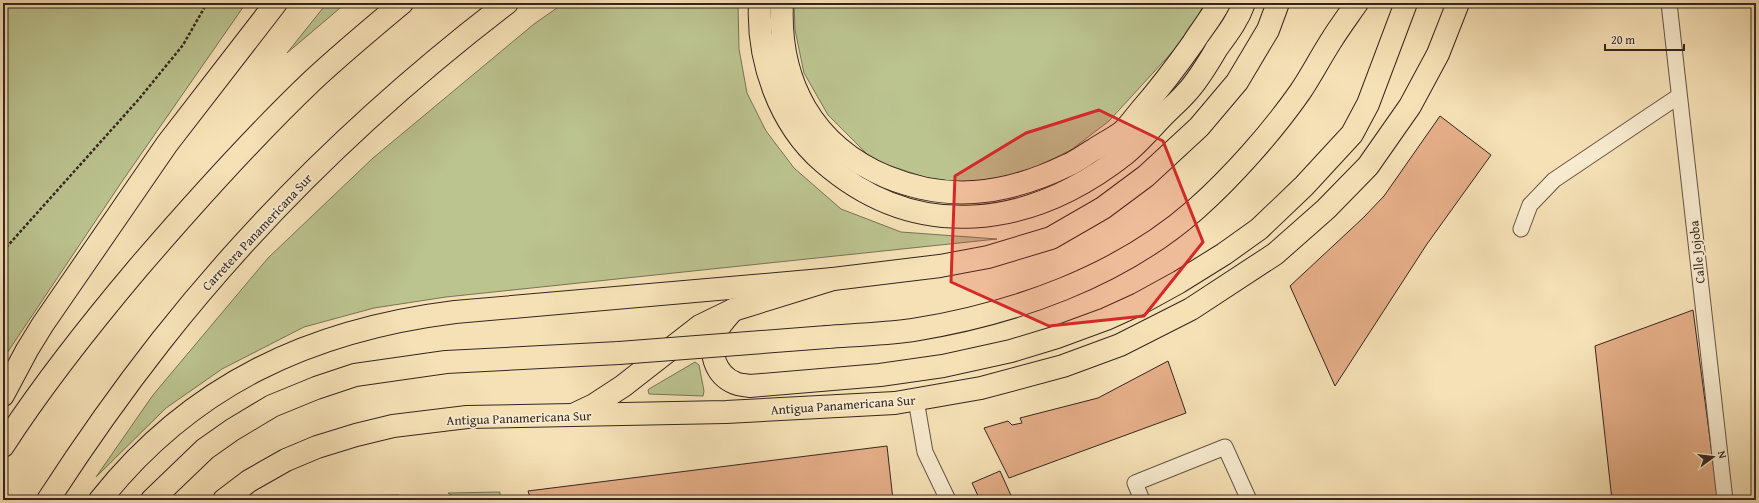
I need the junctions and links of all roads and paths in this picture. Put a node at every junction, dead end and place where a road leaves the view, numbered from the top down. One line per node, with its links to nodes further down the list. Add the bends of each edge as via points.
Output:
1 (7, 3): 15 (path)
2 (207, 3): 18 (path, via 183,45 139,99)
3 (276, 3): 21 (main road, via 167,144 27,350)
4 (402, 3): 24 (main road, via 320,74 237,156 114,297 67,356)
5 (507, 3): 25 (main road, Carretera Panamericana Sur, via 391,98 276,208 161,341 85,444)
6 (760, 3): 9 (main road, via 761,34 766,62 784,112 798,136 815,155 850,183 877,198 900,208 952,218 978,217 1027,207 1080,184 1126,154 1188,91 1239,18)
7 (782, 3): 8 (main road, via 783,46 788,71 810,117 826,137 841,151 859,162 904,184 929,190 974,192 1025,183 1070,165 1122,131 1169,78)
8 (1219, 3)
9 (1244, 3)
10 (1278, 3): 19 (main road, via 1268,30 1237,82 1199,127 1146,176 1103,208 1051,238 988,257 940,266)
11 (1357, 3): 27 (main road, bridge, via 1300,92 1230,176 1196,210 1111,267 1063,289 962,321 911,330 618,353 446,362 355,375 272,406 232,430 205,449)
12 (1406, 3): 20 (main road, via 1368,104 1352,134 1304,186 1259,229 1224,254 1179,282 1106,319 1011,351 942,366 880,375 750,386 735,384 723,376 713,357 716,332)
13 (1458, 3): 22 (main road, Antigua Panamericana Sur, via 1438,54 1410,106 1368,166 1326,210 1275,254 1191,309 1120,345 1062,366 981,388)
14 (1669, 3): 16 (lane, Calle Jojoba)
15 (3, 10)
16 (1679, 96): 17 (lane, via 1554,180 1530,205); 32 (lane, Calle Jojoba)
17 (1521, 229)
18 (3, 251)
19 (834, 279): 20 (main road); 26 (main road, via 455,312 417,317 324,340 271,362 213,395 170,427 145,450)
20 (733, 310): 23 (main road, via 700,326 623,386 594,405)
21 (3, 395)
22 (916, 400): 23 (main road, Antigua Panamericana Sur, via 726,412); 29 (lane, via 925,452)
23 (572, 415): 28 (main road, Antigua Panamericana Sur, via 467,417 393,426 356,435 286,460 249,481)
24 (3, 446)
25 (48, 500)
26 (100, 500)
27 (152, 500)
28 (224, 500)
29 (948, 500)
30 (1142, 500): 31 (lane, via 1135,483 1225,447)
31 (1248, 500)
32 (1725, 500)

